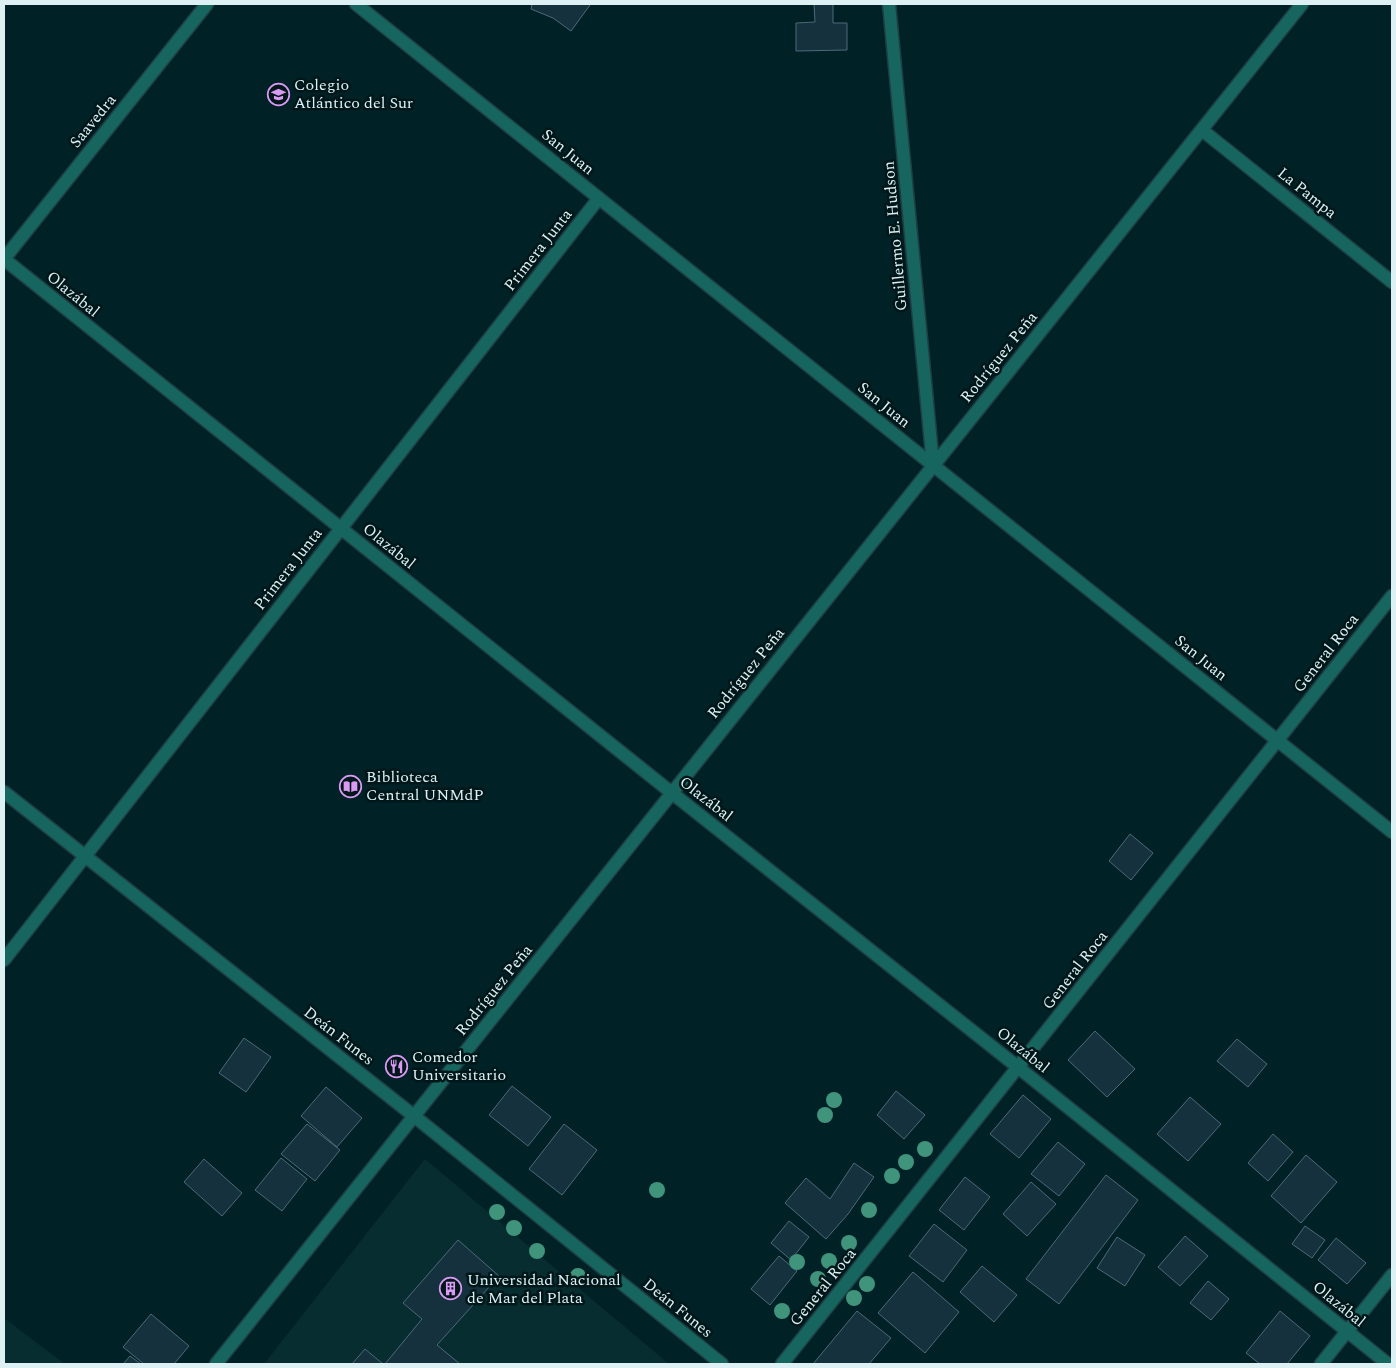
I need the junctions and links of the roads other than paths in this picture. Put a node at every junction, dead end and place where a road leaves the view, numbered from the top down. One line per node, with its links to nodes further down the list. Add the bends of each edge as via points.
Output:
1 (207, 4): 7 (street, Saavedra)
2 (356, 4): 6 (street, San Juan)
3 (889, 4): 9 (street, Guillermo E. Hudson)
4 (1302, 4): 5 (street, Rodríguez Peña)
5 (1202, 130): 8 (street, La Pampa); 9 (street, Rodríguez Peña)
6 (599, 198): 9 (street, San Juan); 10 (street, Primera Junta)
7 (4, 259): 10 (street, Olazábal)
8 (1392, 282)
9 (933, 465): 12 (street, San Juan); 14 (street, Rodríguez Peña)
10 (341, 528): 14 (street, Olazábal); 16 (street, Primera Junta)
11 (1392, 596): 12 (street, General Roca)
12 (1278, 740): 15 (street, San Juan); 18 (street, General Roca)
13 (4, 792): 16 (street, Deán Funes)
14 (672, 793): 18 (street, Olazábal); 19 (street, Rodríguez Peña)
15 (1392, 832)
16 (84, 856): 17 (street, Primera Junta); 19 (street, Deán Funes)
17 (4, 960)
18 (1019, 1068): 21 (street, Olazábal); 24 (street, General Roca)
19 (414, 1116): 22 (street, Rodríguez Peña); 23 (street, Deán Funes)
20 (1392, 1275): 21 (street)
21 (1347, 1332): 25 (street); 26 (street, Olazábal)
22 (216, 1364)
23 (722, 1364)
24 (782, 1364)
25 (1321, 1364)
26 (1388, 1364)

